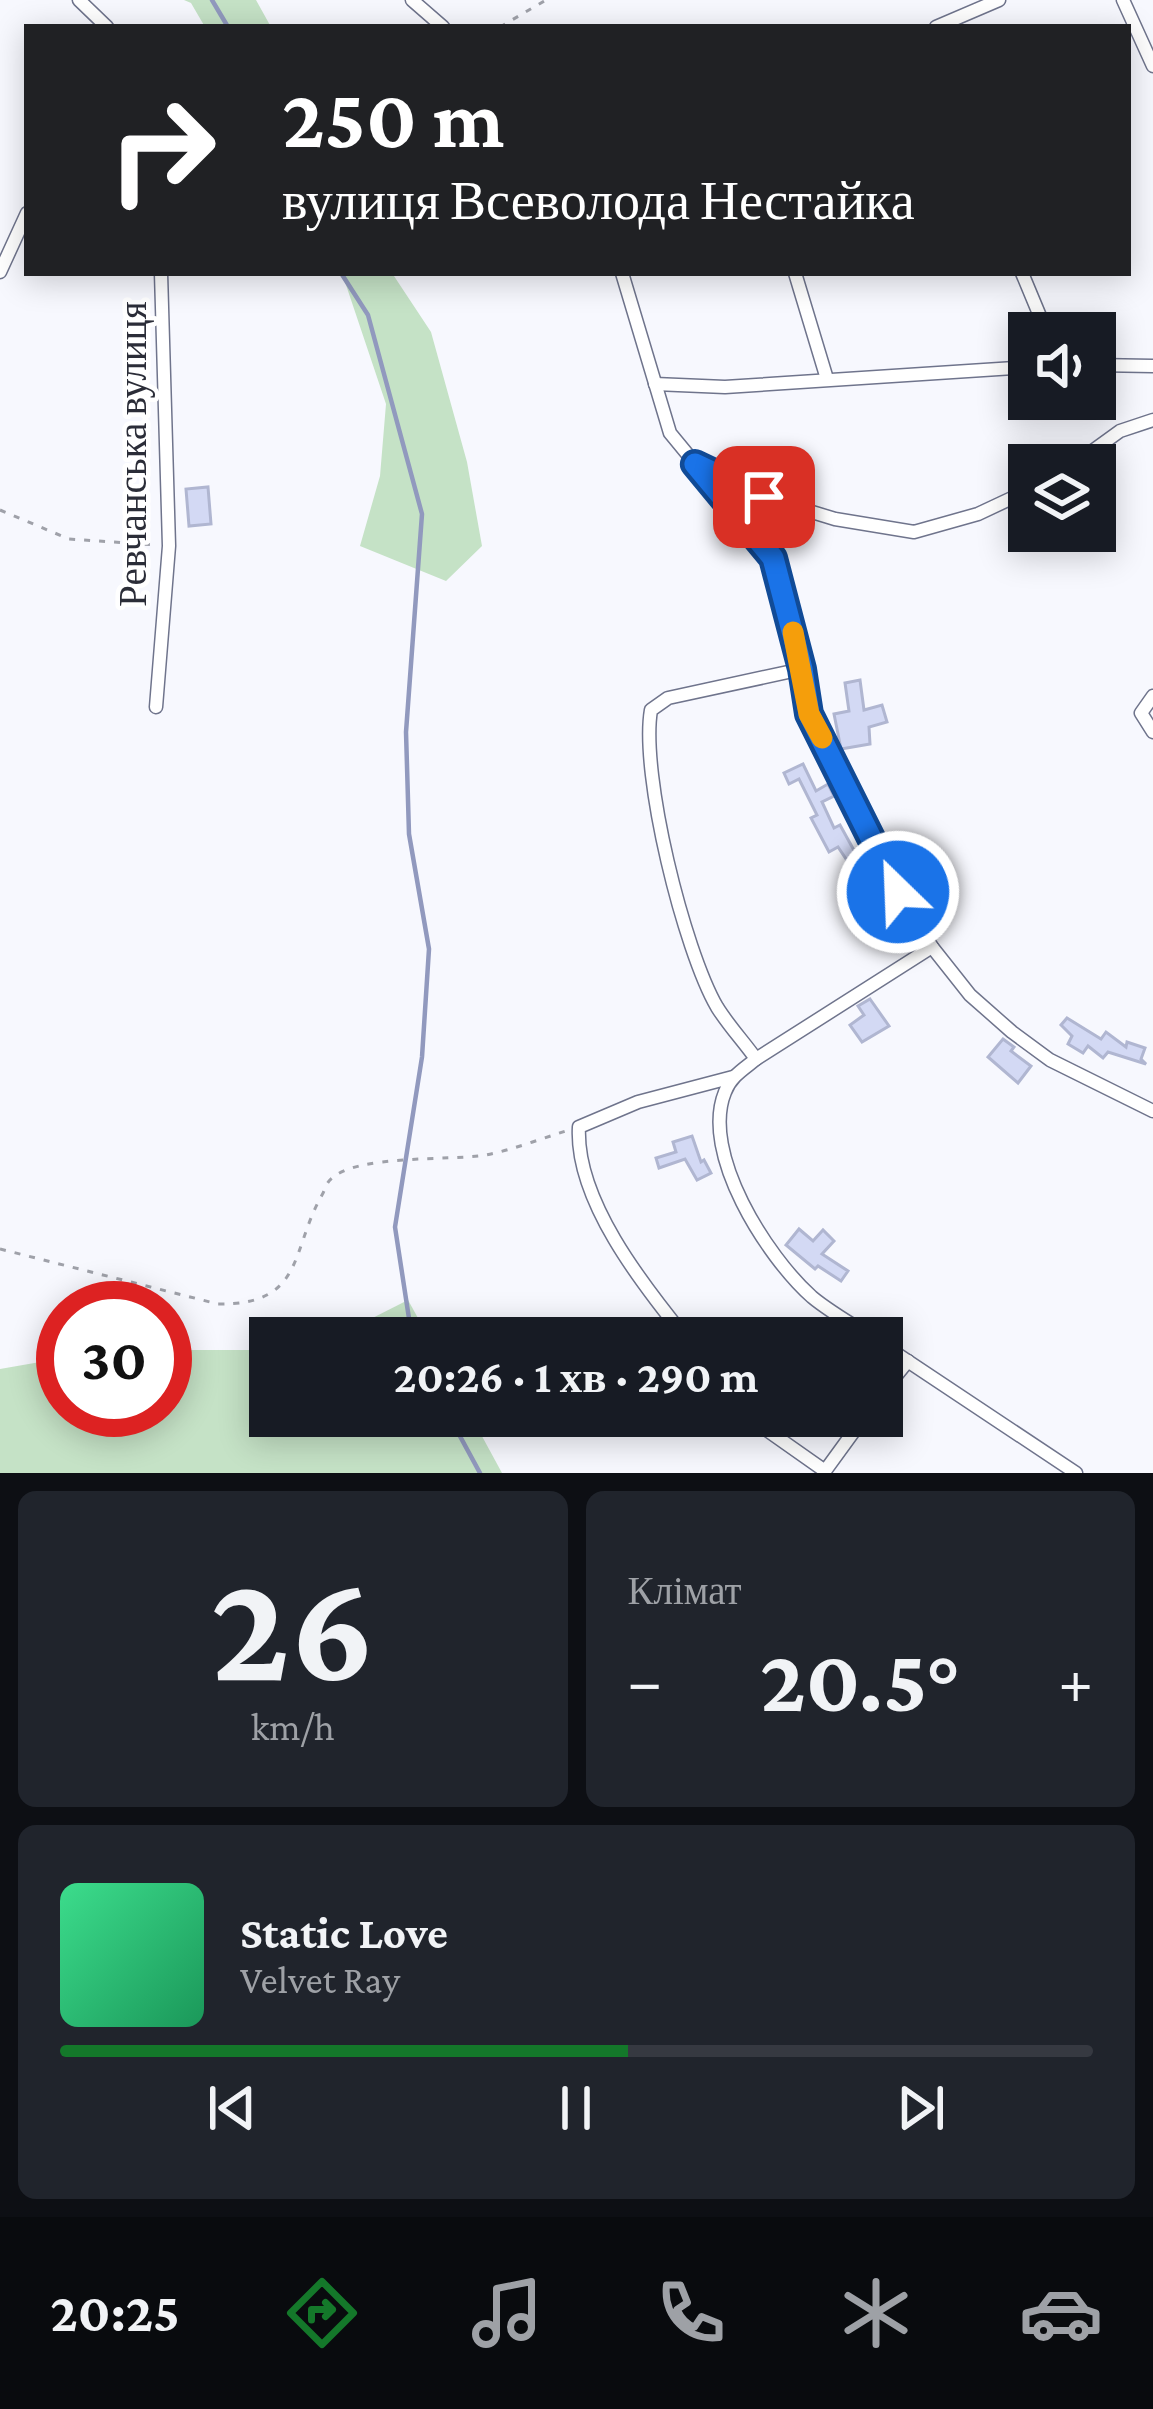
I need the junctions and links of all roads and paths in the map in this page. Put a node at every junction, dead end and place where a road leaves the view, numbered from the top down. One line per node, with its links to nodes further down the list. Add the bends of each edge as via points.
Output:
1 (79, 0): 6 (street)
2 (412, 0): 7 (street)
3 (546, 0): 8 (path)
4 (999, 0): 9 (street)
5 (1123, 0): 10 (street)
6 (104, 24)
7 (440, 24)
8 (505, 24)
9 (943, 24)
10 (1153, 66)
11 (24, 219): 12 (street)
12 (0, 272)
13 (161, 276): 28 (street, Ревчанська вулиця)
14 (623, 276): 22 (street)
15 (796, 276): 21 (street)
16 (1023, 276): 17 (street)
17 (1038, 312)
18 (1116, 365): 19 (street)
19 (1153, 366)
20 (1008, 368): 21 (street)
21 (826, 380): 22 (street)
22 (655, 384): 25 (street, via 670,433)
23 (1153, 420): 24 (street)
24 (1102, 444)
25 (695, 464): 26 (street, via 835,520 914,532); 29 (street, via 773,558)
26 (1008, 500)
27 (0, 510): 28 (path, via 69,539)
28 (170, 546): 31 (street, Ревчанська вулиця)
29 (802, 669): 33 (street, via 809,714); 34 (street, via 668,698 651,710 647,732 682,913 717,1006)
30 (1153, 697): 32 (street, via 1141,713)
31 (156, 706)
32 (1153, 732)
33 (932, 946): 34 (street); 36 (street, via 1012,1032)
34 (756, 1058): 35 (street)
35 (733, 1077): 37 (street); 40 (street, via 719,1114 749,1220 812,1297)
36 (1153, 1111)
37 (579, 1127): 38 (path, via 486,1155 388,1162 331,1178 296,1266 248,1304 218,1304); 39 (street, via 592,1195)
38 (0, 1249)
39 (669, 1317)
40 (842, 1317)
41 (903, 1358): 42 (street)
42 (908, 1361): 43 (street); 47 (street)
43 (903, 1367)
44 (776, 1437): 46 (street)
45 (850, 1437): 46 (street)
46 (824, 1472)
47 (1076, 1473)

